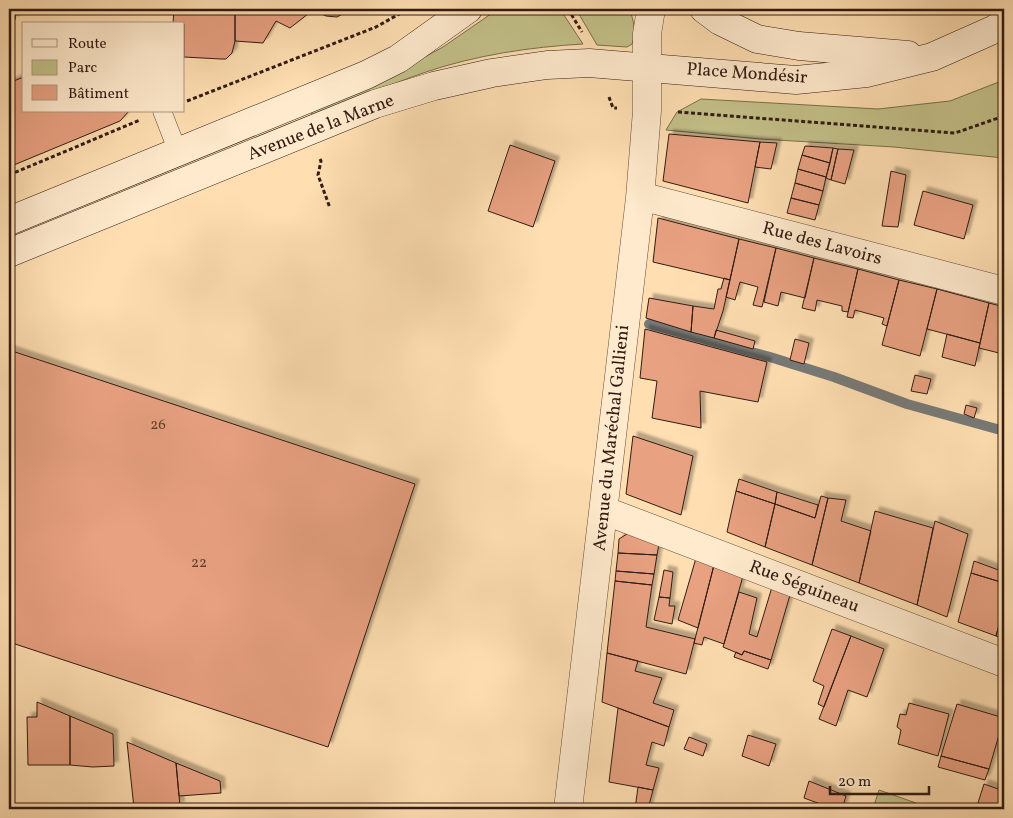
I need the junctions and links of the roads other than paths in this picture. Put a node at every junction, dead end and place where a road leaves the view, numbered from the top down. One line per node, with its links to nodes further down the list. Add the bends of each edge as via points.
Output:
1 (468, 9): 8 (main road, Avenue de la Marne, via 398,59 366,75)
2 (651, 9): 6 (main road, via 647,34)
3 (704, 9): 5 (main road, Place Mondésir, via 720,21 757,39 799,46)
4 (1004, 23): 5 (main road, Place Mondésir)
5 (932, 57): 6 (main road, Place Mondésir, via 867,73 796,80)
6 (649, 67): 9 (main road, Avenue du Maréchal Gallieni); 11 (main road, Avenue de la Marne, via 589,62 547,65 434,86 375,104)
7 (162, 112): 8 (lane)
8 (178, 152): 10 (main road, Avenue de la Marne)
9 (640, 198): 12 (main road, Rue des Lavoirs); 13 (main road, Avenue du Maréchal Gallieni)
10 (9, 221)
11 (9, 253)
12 (1004, 291)
13 (604, 514): 14 (main road, Rue Séguineau, via 616,515); 15 (main road, Avenue du Maréchal Gallieni)
14 (1004, 663)
15 (568, 809)

